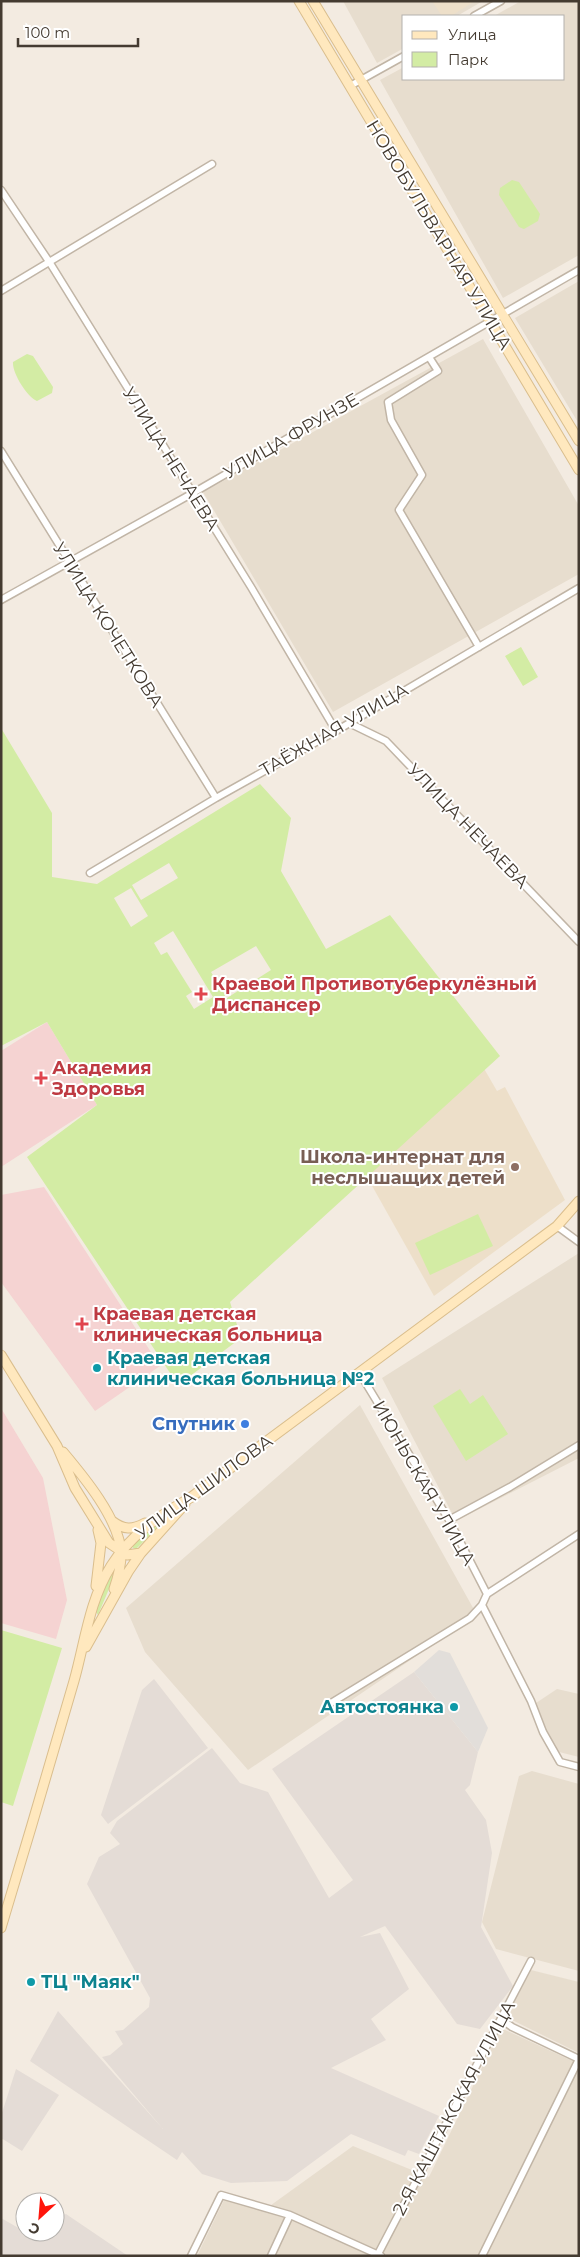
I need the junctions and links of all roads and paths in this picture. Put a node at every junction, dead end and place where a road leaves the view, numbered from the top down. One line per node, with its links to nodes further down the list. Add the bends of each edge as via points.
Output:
1 (299, 1): 7 (main road, НОВОБУЛЬВАРНАЯ УЛИЦА)
2 (313, 1): 6 (main road, НОВОБУЛЬВАРНАЯ УЛИЦА)
3 (501, 1): 4 (street)
4 (476, 15)
5 (402, 57): 6 (street)
6 (360, 80): 7 (street); 13 (main road, НОВОБУЛЬВАРНАЯ УЛИЦА)
7 (350, 86): 14 (main road, НОВОБУЛЬВАРНАЯ УЛИЦА)
8 (212, 164): 10 (street)
9 (1, 190): 10 (street, УЛИЦА НЕЧАЕВА)
10 (50, 263): 12 (street); 19 (street, УЛИЦА НЕЧАЕВА)
11 (579, 270): 13 (street, УЛИЦА ФРУНЗЕ)
12 (1, 291)
13 (502, 314): 14 (street, УЛИЦА ФРУНЗЕ); 16 (main road, НОВОБУЛЬВАРНАЯ УЛИЦА)
14 (491, 320): 15 (street, УЛИЦА ФРУНЗЕ); 18 (main road, НОВОБУЛЬВАРНАЯ УЛИЦА)
15 (429, 357): 19 (street, УЛИЦА ФРУНЗЕ); 23 (street, via 438,371 388,402 391,420 422,474 399,510)
16 (579, 441)
17 (1, 451): 20 (street, УЛИЦА КОЧЕТКОВА)
18 (579, 470)
19 (192, 493): 20 (street, УЛИЦА ФРУНЗЕ); 25 (street, УЛИЦА НЕЧАЕВА)
20 (69, 561): 22 (street, УЛИЦА ФРУНЗЕ); 26 (street, УЛИЦА КОЧЕТКОВА)
21 (579, 588): 23 (street, ТАЁЖНАЯ УЛИЦА)
22 (1, 600)
23 (479, 647): 24 (street, ТАЁЖНАЯ УЛИЦА)
24 (349, 723): 25 (street, ТАЁЖНАЯ УЛИЦА); 28 (street, УЛИЦА НЕЧАЕВА, via 386,741)
25 (336, 731): 26 (street, ТАЁЖНАЯ УЛИЦА)
26 (216, 798): 27 (street, ТАЁЖНАЯ УЛИЦА)
27 (90, 873)
28 (579, 942)
29 (579, 1201): 30 (main road, УЛИЦА ШИЛОВА)
30 (557, 1226): 31 (street); 33 (main road, УЛИЦА ШИЛОВА)
31 (579, 1242)
32 (1, 1355): 35 (main road)
33 (359, 1372): 36 (main road, УЛИЦА ШИЛОВА); 39 (street, ИЮНЬСКАЯ УЛИЦА)
34 (579, 1445): 39 (street)
35 (57, 1446): 38 (main road, via 80,1472); 40 (main road, via 75,1488)
36 (190, 1498): 37 (main road, УЛИЦА ШИЛОВА); 43 (main road)
37 (161, 1515): 38 (main road, via 127,1529); 42 (main road, УЛИЦА ШИЛОВА, via 142,1529)
38 (110, 1519): 42 (main road, via 118,1535)
39 (449, 1520): 44 (street, ИЮНЬСКАЯ УЛИЦА)
40 (96, 1522): 42 (main road, via 109,1543); 45 (main road, via 101,1542 100,1567)
41 (579, 1534): 44 (street)
42 (121, 1552): 43 (main road, via 134,1556); 45 (main road, УЛИЦА ШИЛОВА); 47 (main road, via 119,1572)
43 (141, 1553): 47 (main road)
44 (487, 1594): 46 (street)
45 (92, 1605): 48 (main road, УЛИЦА ШИЛОВА)
46 (482, 1605): 49 (street, via 470,1618); 50 (street, via 560,1762)
47 (107, 1610): 48 (main road)
48 (81, 1657): 51 (main road, УЛИЦА ШИЛОВА)
49 (331, 1703)
50 (579, 1768)
51 (1, 1928)
52 (531, 1961): 53 (street, 2-Я КАШТАКСКАЯ УЛИЦА)
53 (501, 2018): 54 (street, via 512,2027); 56 (street, 2-Я КАШТАКСКАЯ УЛИЦА)
54 (579, 2059): 59 (street)
55 (290, 2215): 56 (street); 57 (street, via 221,2196); 58 (street)
56 (379, 2255)
57 (191, 2256)
58 (271, 2256)
59 (482, 2256)

